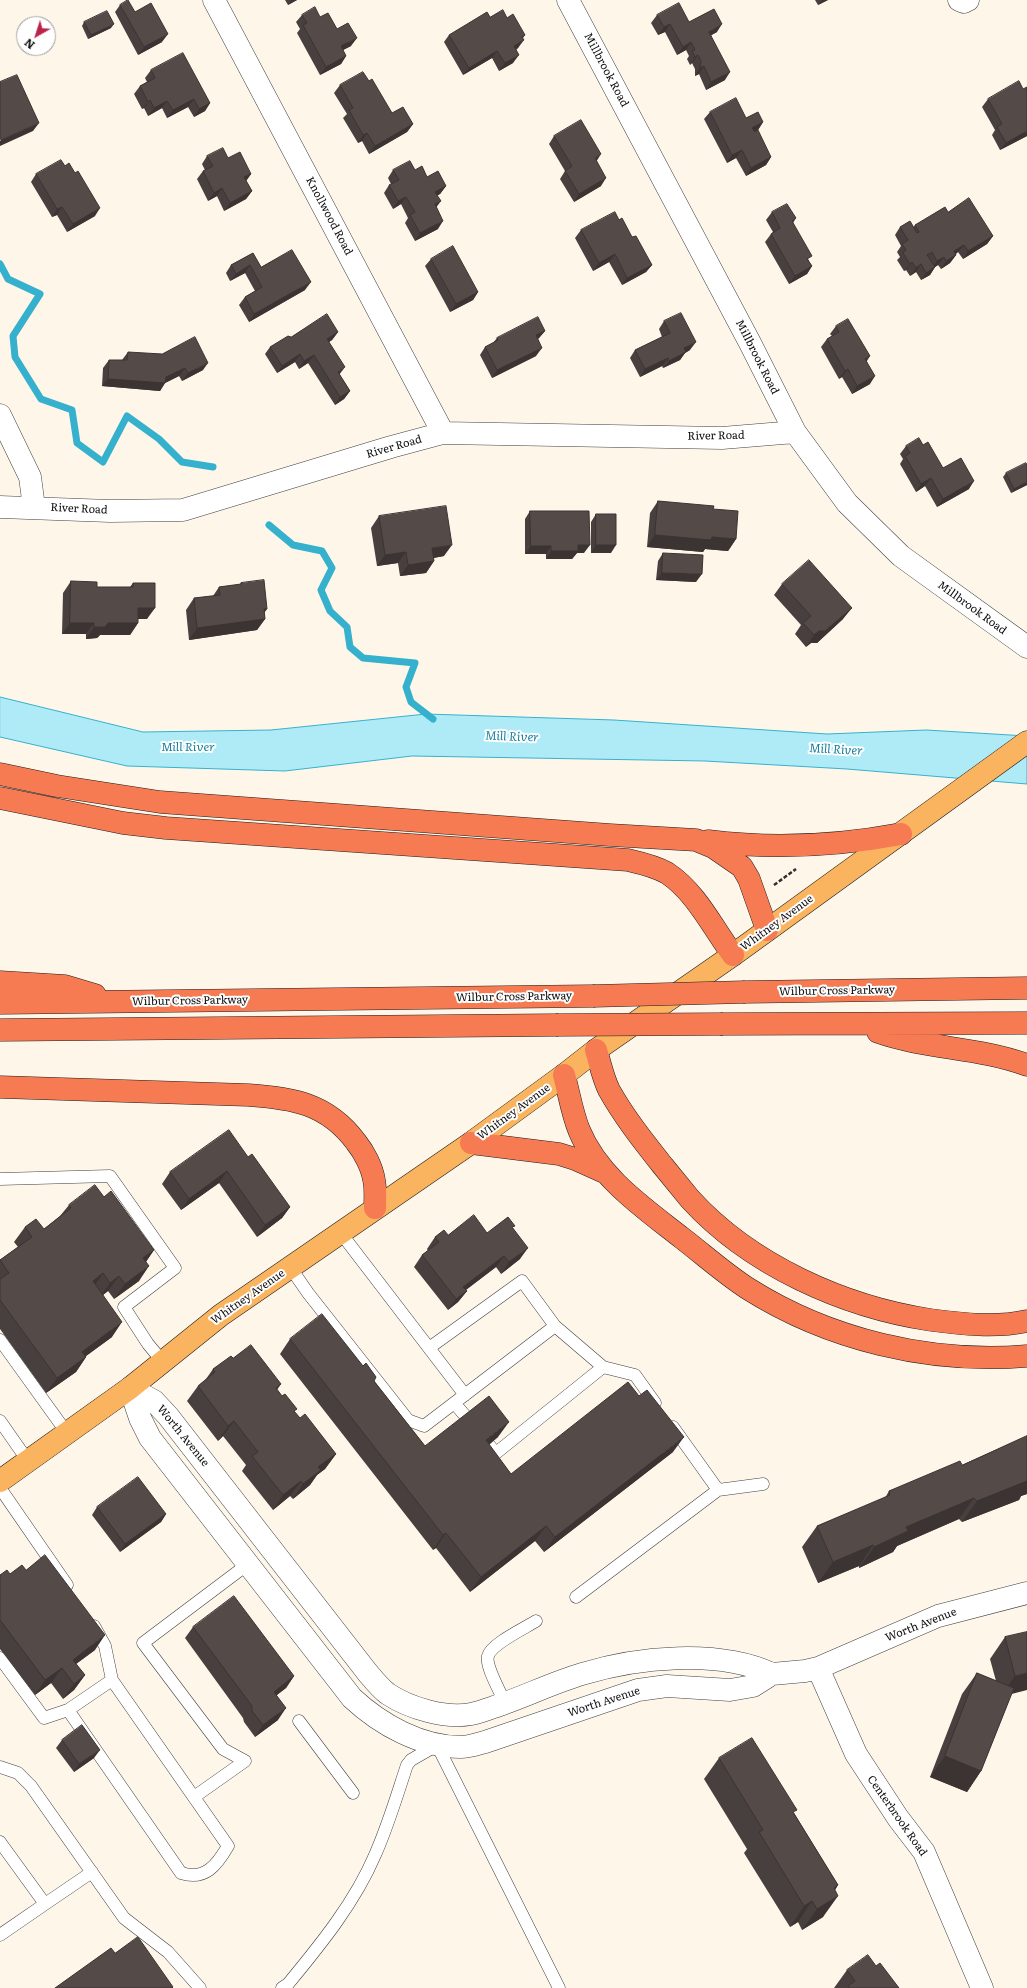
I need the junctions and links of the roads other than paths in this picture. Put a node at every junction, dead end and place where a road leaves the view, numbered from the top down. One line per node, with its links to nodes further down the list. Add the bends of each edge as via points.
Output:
1 (214, 0): 7 (street, Knollwood Road)
2 (568, 0): 6 (street, Millbrook Road)
3 (959, 0): 4 (street)
4 (968, 0)
5 (0, 415): 9 (street, via 30,477)
6 (795, 432): 7 (street, River Road, via 722,438); 10 (street, Millbrook Road, via 847,503 901,556)
7 (443, 433): 9 (street, River Road, via 182,510 110,511)
8 (0, 507): 9 (street, River Road)
9 (34, 507)
10 (1027, 647)
11 (1027, 742): 14 (main road, Whitney Avenue)
12 (0, 774): 15 (highway, via 160,802)
13 (0, 798): 17 (highway, via 123,823 166,828 628,860 661,870 681,885)
14 (901, 834): 15 (highway, via 862,841 765,846); 16 (main road, Whitney Avenue)
15 (696, 840): 16 (highway, via 713,847 742,867 749,879)
16 (767, 930): 17 (main road, Whitney Avenue)
17 (733, 955): 25 (main road, Whitney Avenue)
18 (0, 982): 20 (highway, via 65,986)
19 (1027, 988): 20 (highway, Wilbur Cross Parkway, bridge)
20 (118, 1001): 21 (highway, Wilbur Cross Parkway)
21 (0, 1003)
22 (1027, 1023): 23 (highway)
23 (858, 1025): 24 (highway, bridge); 26 (highway, via 916,1042 995,1055)
24 (0, 1030)
25 (596, 1050): 27 (main road, Whitney Avenue); 35 (highway, via 608,1089 652,1152 691,1199 758,1255 831,1294 870,1308 952,1323 994,1325)
26 (1027, 1065)
27 (564, 1075): 29 (main road, Whitney Avenue); 30 (highway, via 579,1131)
28 (0, 1087): 32 (highway, via 248,1095 304,1103 336,1120 362,1150 374,1180)
29 (471, 1143): 30 (highway, via 559,1154 575,1158); 32 (main road, Whitney Avenue)
30 (604, 1172): 39 (highway, via 723,1271 794,1314 868,1341 912,1352 950,1357)
31 (0, 1179): 40 (lane, via 110,1176 175,1268 124,1307)
32 (375, 1208): 33 (main road, Whitney Avenue)
33 (340, 1232): 34 (main road, Whitney Avenue); 38 (lane)
34 (290, 1267): 40 (main road, Whitney Avenue, via 221,1315); 44 (lane, via 408,1420 424,1426)
35 (1027, 1321)
36 (555, 1326): 38 (lane, via 522,1281); 41 (lane); 43 (lane)
37 (0, 1340): 47 (lane)
38 (429, 1348): 43 (lane)
39 (1027, 1356)
40 (163, 1362): 42 (main road, Whitney Avenue)
41 (603, 1367): 48 (lane, via 496,1453); 54 (lane, via 635,1375)
42 (130, 1388): 47 (main road, Whitney Avenue); 53 (street, Worth Avenue, via 158,1405); 55 (street, Worth Avenue, via 150,1438)
43 (466, 1395): 44 (lane)
44 (455, 1404): 45 (lane)
45 (468, 1419)
46 (0, 1421): 49 (lane)
47 (67, 1433): 49 (main road, Whitney Avenue)
48 (489, 1444)
49 (28, 1461): 50 (main road, Whitney Avenue)
50 (0, 1481)
51 (763, 1484): 54 (lane)
52 (0, 1488): 58 (lane)
53 (224, 1488): 55 (street); 62 (street, Worth Avenue)
54 (718, 1490): 59 (lane)
55 (202, 1505): 56 (street, Worth Avenue)
56 (248, 1564): 65 (street, Worth Avenue); 75 (lane, via 143,1643 223,1749 245,1761)
57 (1027, 1593): 64 (street, Worth Avenue, via 938,1616)
58 (74, 1596)
59 (576, 1597)
60 (88, 1615): 67 (lane, via 105,1646)
61 (536, 1621): 68 (lane, via 493,1648 488,1656 488,1664)
62 (354, 1656): 65 (street); 70 (street, Worth Avenue, via 387,1693 407,1705 425,1711)
63 (0, 1658): 69 (lane, via 44,1718)
64 (818, 1668): 66 (street, Worth Avenue); 83 (street, Centerbrook Road, via 856,1754 924,1852)
65 (332, 1672): 72 (street, Worth Avenue, via 352,1698 367,1712 404,1734)
66 (772, 1674): 68 (street, Worth Avenue, via 737,1662 674,1658 641,1660 582,1674); 72 (street, Worth Avenue, via 753,1686 730,1690 667,1686 638,1690 485,1742 463,1747)
67 (112, 1680): 69 (lane); 75 (lane)
68 (505, 1703): 70 (street, Worth Avenue, via 471,1714)
69 (68, 1710): 75 (lane, via 181,1873 192,1877 204,1873 219,1862 228,1846)
70 (439, 1712): 72 (street)
71 (299, 1720): 74 (lane)
72 (437, 1746): 81 (lane, via 411,1760 407,1765 375,1854 361,1883 318,1947); 82 (lane)
73 (0, 1767): 77 (lane, via 18,1773 31,1786)
74 (353, 1793)
75 (194, 1797)
76 (0, 1842): 78 (lane)
77 (92, 1872): 78 (lane); 80 (lane, via 124,1918 168,1952)
78 (45, 1904): 79 (lane)
79 (0, 1935)
80 (200, 1988)
81 (282, 1988)
82 (559, 1988)
83 (982, 1988)

